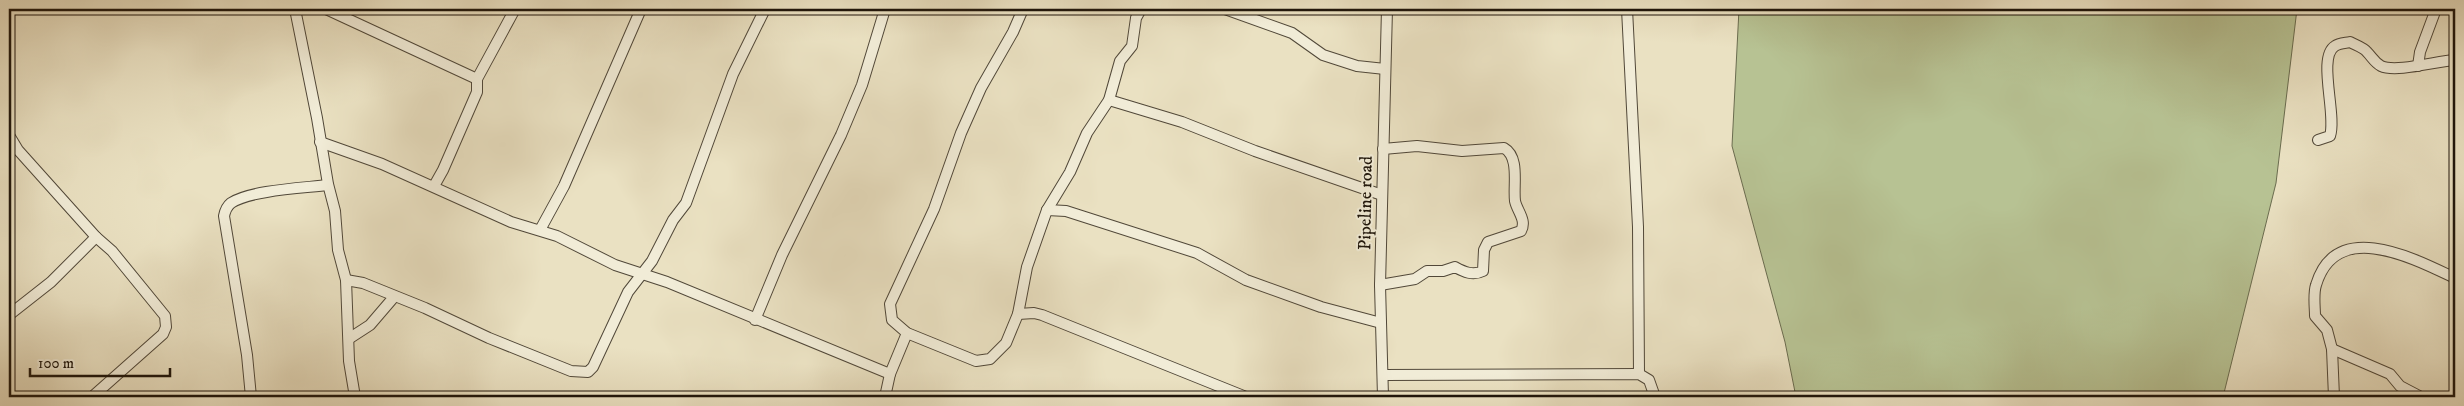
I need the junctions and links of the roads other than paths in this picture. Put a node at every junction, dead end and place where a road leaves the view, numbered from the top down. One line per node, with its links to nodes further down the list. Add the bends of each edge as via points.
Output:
1 (295, 9): 20 (street)
2 (326, 9): 16 (street)
3 (515, 9): 16 (street)
4 (641, 9): 29 (street, via 564,186)
5 (765, 9): 31 (street, via 733,74 686,203)
6 (885, 9): 38 (street, via 862,85)
7 (1023, 9): 40 (street, via 981,88 934,209 893,294 890,304 892,320)
8 (1141, 9): 17 (street, via 1136,18 1132,46 1120,61)
9 (1225, 9): 15 (street, via 1292,33 1323,55 1357,66)
10 (1387, 9): 15 (street, Pipeline road)
11 (1627, 9): 44 (street, via 1638,227)
12 (2436, 9): 14 (street)
13 (2455, 60): 14 (street, via 2439,60)
14 (2418, 66): 19 (street, via 2383,67 2367,51 2350,42 2335,46 2328,54 2327,70 2333,126 2330,136)
15 (1385, 69): 22 (street, Pipeline road)
16 (478, 79): 26 (street, via 477,92)
17 (1109, 100): 27 (street, via 1182,122 1255,152); 28 (street, via 1087,133 1070,172)
18 (9, 135): 23 (street)
19 (2318, 140)
20 (320, 142): 21 (street); 24 (street)
21 (331, 146): 24 (street); 26 (street)
22 (1383, 148): 27 (street, Pipeline road); 34 (street, via 1417,146 1462,151 1504,148 1510,151 1515,201 1523,222 1521,231 1488,242 1484,250 1483,271 1479,273 1465,273 1455,267 1443,271 1427,270 1415,279)
23 (12, 149): 30 (street)
24 (322, 155): 25 (street)
25 (328, 185): 33 (street); 47 (street, via 241,199 226,209 224,216)
26 (434, 186): 29 (street, via 511,222)
27 (1382, 195): 34 (street, Pipeline road)
28 (1047, 210): 36 (street, via 1031,256); 39 (street, via 1066,211 1185,248 1246,280 1321,307)
29 (540, 230): 31 (street)
30 (96, 237): 37 (street, via 51,282); 46 (street, via 161,309 166,321 163,334)
31 (642, 276): 35 (street, via 628,292 588,372 571,371); 38 (street, via 667,282)
32 (2455, 278): 42 (street, via 2369,246 2348,248 2329,261 2315,286 2315,316 2327,330)
33 (346, 280): 35 (street, via 363,283); 41 (street)
34 (1380, 285): 39 (street, Pipeline road)
35 (394, 297): 41 (street, via 370,325)
36 (1018, 314): 40 (street, via 1006,343 990,359 982,361); 50 (street, via 1042,315)
37 (9, 315)
38 (755, 320): 43 (street)
39 (1381, 323): 45 (street, Pipeline road)
40 (907, 332): 43 (street)
41 (350, 338): 48 (street, via 349,361)
42 (2332, 349): 53 (street); 54 (street, via 2390,374 2400,386)
43 (890, 374): 49 (street)
44 (1639, 374): 45 (street); 52 (street, via 1649,380)
45 (1383, 375): 51 (street, Pipeline road)
46 (92, 397)
47 (251, 397)
48 (355, 397)
49 (885, 397)
50 (1246, 397)
51 (1383, 397)
52 (1655, 397)
53 (2334, 397)
54 (2421, 397)

